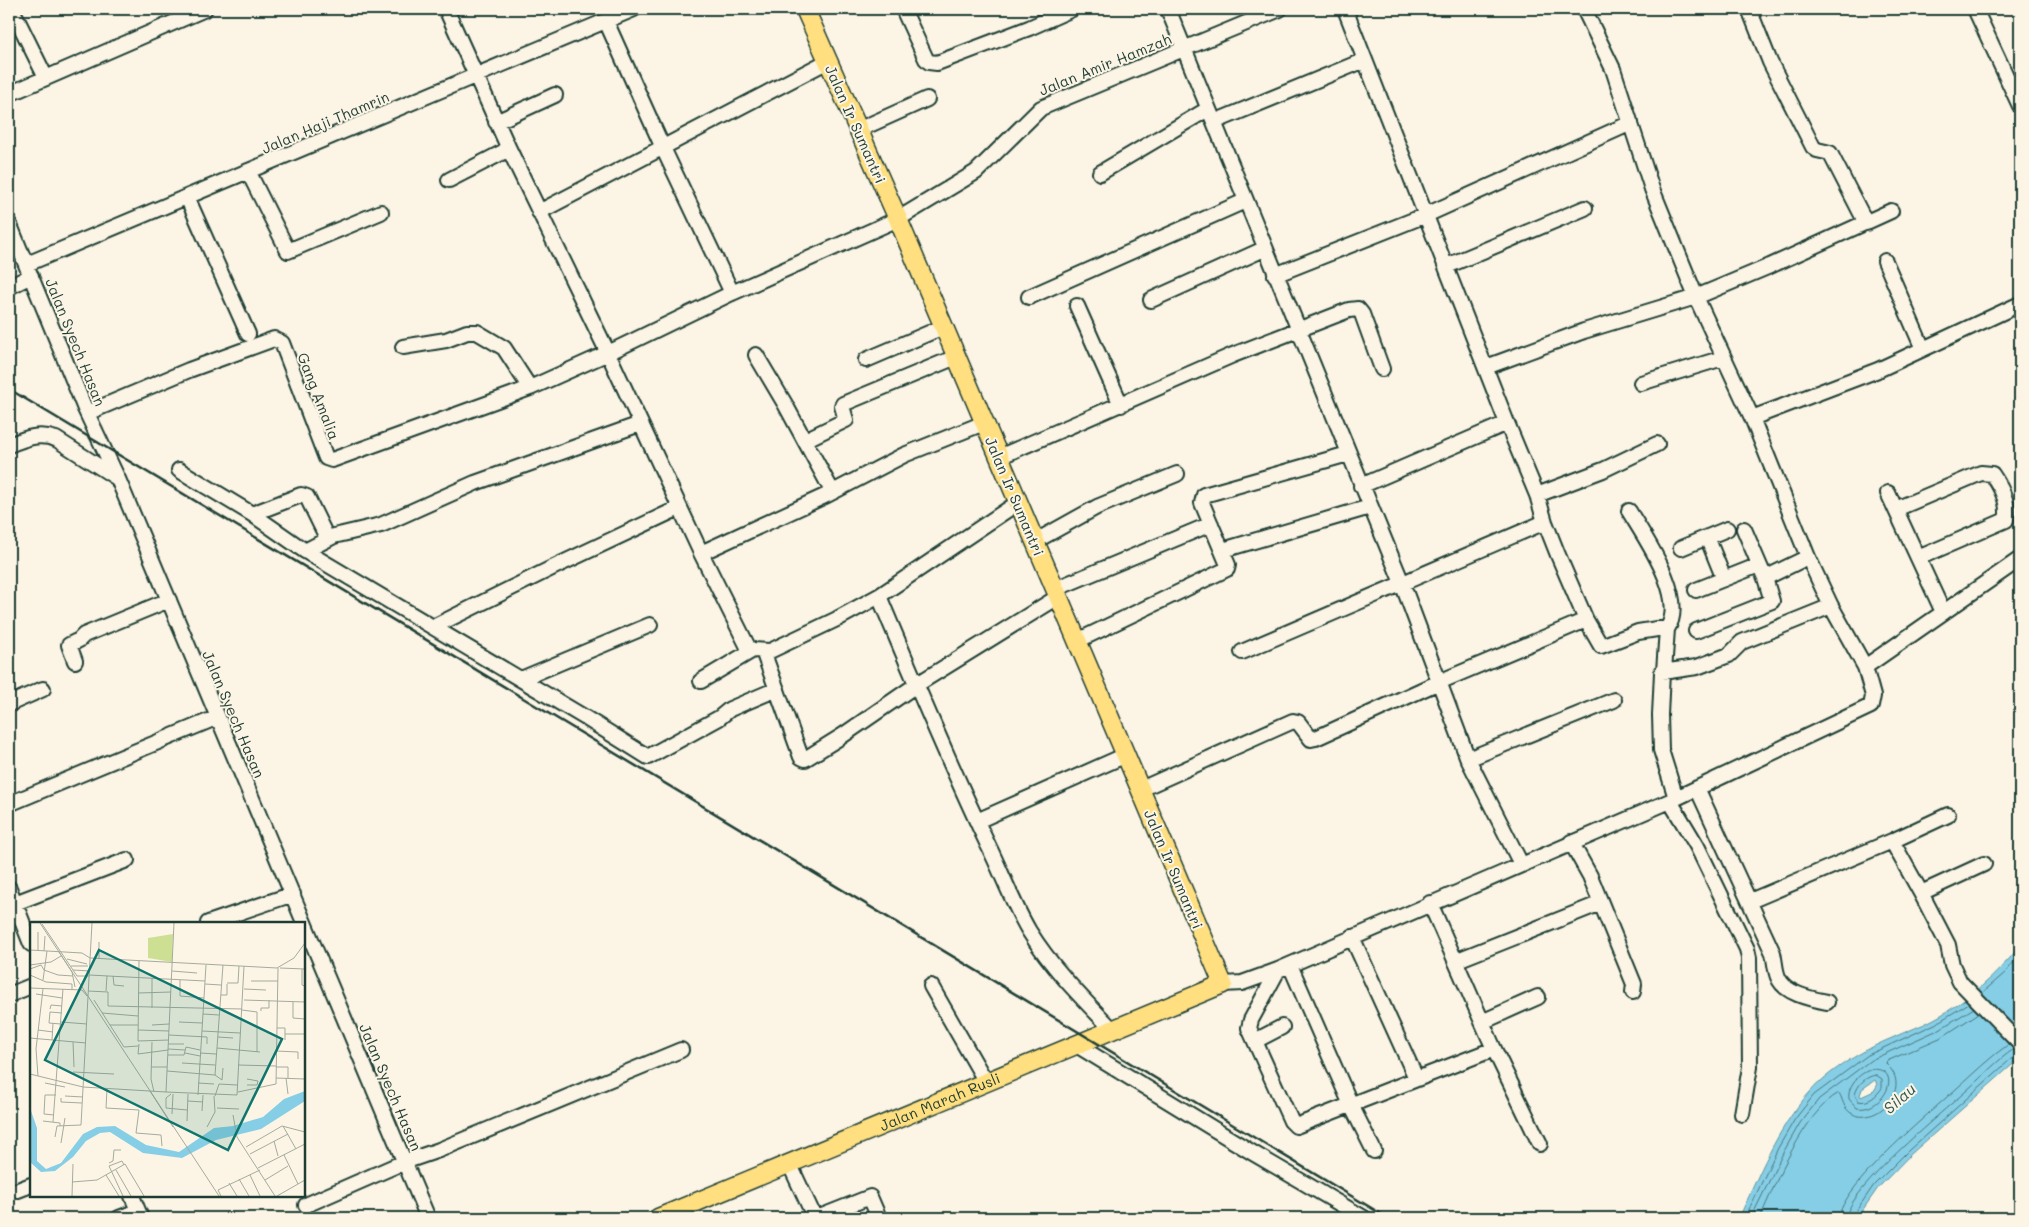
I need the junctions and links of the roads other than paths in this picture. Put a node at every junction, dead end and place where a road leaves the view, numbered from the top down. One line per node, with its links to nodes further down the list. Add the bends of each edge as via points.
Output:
1 (12, 9): 19 (street)
2 (205, 9): 19 (street)
3 (446, 9): 18 (street)
4 (634, 9): 14 (street, Jalan Haji Thamrin)
5 (805, 9): 17 (main road, Jalan Ir Sumantri)
6 (904, 9): 7 (street, via 926,59 937,63)
7 (1072, 9)
8 (1168, 9): 15 (street)
9 (1280, 9): 15 (street, Jalan Amir Hamzah)
10 (1345, 9): 16 (street)
11 (1584, 9): 27 (street, via 1613,69)
12 (1749, 9): 42 (street, via 1770,62 1813,147 1832,155)
13 (1975, 9): 23 (street)
14 (606, 21): 18 (street, Jalan Haji Thamrin); 29 (street)
15 (1184, 49): 24 (street); 41 (street, Jalan Amir Hamzah, via 1041,108 971,176)
16 (1365, 60): 26 (street); 40 (street)
17 (828, 61): 28 (main road, Jalan Ir Sumantri); 29 (street)
18 (476, 76): 25 (street); 31 (street, Jalan Haji Thamrin)
19 (46, 78): 20 (street)
20 (9, 94)
21 (555, 95): 25 (street)
22 (927, 99): 28 (street)
23 (2020, 106)
24 (1208, 109): 26 (street); 32 (street)
25 (496, 122): 30 (street)
26 (1214, 122): 35 (street)
27 (1631, 124): 40 (street); 52 (street, via 1652,189)
28 (858, 130): 41 (main road, Jalan Ir Sumantri)
29 (663, 148): 38 (street); 50 (street)
30 (509, 150): 33 (street); 38 (street)
31 (248, 171): 34 (street, Jalan Haji Thamrin); 37 (street, via 288,250)
32 (1100, 173)
33 (449, 180)
34 (187, 197): 47 (street, Jalan Haji Thamrin); 58 (street)
35 (1245, 202): 44 (street); 51 (street)
36 (1585, 208): 46 (street)
37 (381, 212)
38 (539, 212): 61 (street)
39 (1891, 212): 42 (street)
40 (1426, 215): 46 (street); 48 (street)
41 (898, 219): 50 (street, Jalan Amir Hamzah); 56 (main road, Jalan Ir Sumantri)
42 (1866, 223): 52 (street)
43 (9, 226): 47 (street, Jalan Syech Hasan)
44 (1264, 249): 48 (street); 53 (street)
45 (1885, 261): 60 (street)
46 (1447, 266): 66 (street)
47 (29, 270): 49 (street, Jalan Haji Thamrin); 71 (street, Jalan Syech Hasan)
48 (1275, 275): 57 (street)
49 (9, 287)
50 (732, 293): 61 (street, Gang Amalia)
51 (1030, 297)
52 (1696, 297): 64 (street); 66 (street, via 1584,331)
53 (1151, 300)
54 (2020, 304): 60 (street)
55 (1077, 306): 70 (street)
56 (943, 327): 63 (main road, Jalan Ir Sumantri); 65 (street)
57 (1297, 329): 67 (street, via 1358,309); 70 (street); 79 (street)
58 (248, 334)
59 (403, 347): 69 (street, via 477,332 504,348)
60 (1923, 349): 72 (street, via 1878,370)
61 (608, 354): 69 (street, Gang Amalia); 75 (street)
62 (756, 355): 76 (street)
63 (956, 358): 73 (main road, Jalan Ir Sumantri); 76 (street, via 843,404 846,420)
64 (1723, 358): 68 (street); 72 (street)
65 (866, 360)
66 (1486, 367): 74 (street)
67 (1382, 369)
68 (1641, 384)
69 (530, 388): 71 (street, Gang Amalia, via 330,460 326,458 282,343 270,339)
70 (1121, 405): 80 (street)
71 (87, 413): 83 (street, Jalan Syech Hasan)
72 (1752, 418): 105 (street)
73 (984, 423): 80 (main road, Jalan Ir Sumantri); 85 (street, via 904,455)
74 (1507, 423): 84 (street); 87 (street)
75 (640, 424): 90 (street); 99 (street, via 474,483 385,523)
76 (805, 440): 85 (street)
77 (1657, 444): 87 (street, via 1603,470)
78 (9, 445): 83 (street, via 37,435 56,439)
79 (1348, 454): 84 (street); 95 (street, via 1204,495 1202,503)
80 (999, 457): 88 (main road, Jalan Ir Sumantri)
81 (180, 470): 93 (street)
82 (1177, 474): 100 (street, via 1097,508)
83 (118, 479): 114 (street, Jalan Syech Hasan)
84 (1361, 486): 89 (street)
85 (832, 491): 104 (street)
86 (1888, 493): 91 (street)
87 (1537, 495): 94 (street)
88 (1019, 502): 100 (main road, Jalan Ir Sumantri); 113 (street)
89 (1370, 507): 102 (street); 110 (street)
90 (679, 508): 104 (street); 119 (street)
91 (1896, 509): 106 (street); 106 (street, via 1981,473 1992,474 1996,480 2007,506 2006,520)
92 (1629, 512): 120 (street, via 1671,589 1672,612)
93 (252, 514): 99 (street, via 304,495); 103 (street)
94 (1545, 522): 110 (street); 117 (street)
95 (1211, 524): 102 (street); 112 (street)
96 (1728, 529): 98 (street)
97 (1744, 529): 108 (street)
98 (1707, 537): 101 (street); 109 (street)
99 (327, 538): 103 (street)
100 (1034, 542): 112 (main road, Jalan Ir Sumantri)
101 (1680, 548)
102 (1223, 550): 122 (street, via 1227,568)
103 (306, 551): 119 (street)
104 (701, 553): 123 (street, via 744,641 748,647)
105 (1808, 557): 108 (street); 115 (street)
106 (1918, 558): 116 (street)
107 (2020, 559): 116 (street)
108 (1762, 571): 109 (street); 121 (street, via 1772,601)
109 (1724, 579): 111 (street)
110 (1402, 583): 124 (street); 130 (street)
111 (1696, 590)
112 (1056, 593): 122 (main road, Jalan Ir Sumantri); 131 (street)
113 (879, 596): 123 (street, via 779,648); 131 (street)
114 (169, 600): 125 (street, via 84,635 69,645); 136 (street, Jalan Syech Hasan)
115 (1831, 606): 126 (street); 127 (street, via 1742,642 1729,655 1697,667)
116 (1943, 612): 126 (street)
117 (1586, 620): 120 (street, via 1601,646 1638,632); 130 (street)
118 (650, 625): 128 (street)
119 (433, 627): 128 (street)
120 (1667, 629): 127 (street)
121 (1696, 631)
122 (1077, 641): 137 (main road, Jalan Ir Sumantri)
123 (758, 651): 129 (street); 132 (street)
124 (1242, 652)
125 (75, 661)
126 (1865, 667): 139 (street, via 1873,696 1870,706)
127 (1664, 671): 141 (street, via 1661,674 1661,750)
128 (520, 679): 132 (street, via 648,757 730,709)
129 (701, 681)
130 (1439, 682): 138 (street); 140 (street, via 1313,739 1298,722 1293,721)
131 (916, 685): 132 (street, via 805,759 801,757); 144 (street)
132 (777, 689)
133 (43, 690): 135 (street)
134 (1614, 700): 138 (street)
135 (9, 704)
136 (218, 718): 142 (street); 152 (street, Jalan Syech Hasan)
137 (1126, 755): 140 (main road, Jalan Ir Sumantri); 144 (street)
138 (1468, 759): 148 (street)
139 (1697, 788): 141 (street); 153 (street)
140 (1141, 789): 164 (main road, Jalan Ir Sumantri)
141 (1673, 800): 146 (street); 182 (street, via 1749,958 1750,1067)
142 (9, 804)
143 (1948, 815): 145 (street)
144 (977, 822): 173 (street, via 1028,930 1074,990)
145 (1892, 841): 151 (street); 153 (street)
146 (1571, 842): 148 (street); 156 (street)
147 (127, 860): 154 (street)
148 (1521, 864): 155 (street)
149 (1984, 864): 151 (street)
150 (9, 888): 154 (street)
151 (1921, 893): 176 (street, via 1948,945 1960,982)
152 (293, 894): 157 (street); 158 (street, Jalan Syech Hasan)
153 (1750, 900): 170 (street, via 1773,953 1782,985 1810,999)
154 (15, 903): 161 (street)
155 (1430, 903): 160 (street); 162 (street)
156 (1601, 903): 162 (street); 167 (street, via 1634,984)
157 (211, 922)
158 (305, 922)
159 (305, 923): 185 (street, Jalan Syech Hasan)
160 (1352, 937): 163 (street); 179 (street)
161 (30, 941)
162 (1455, 961): 171 (street)
163 (1284, 967): 164 (street, via 1242,983); 174 (street, via 1250,1024); 181 (street)
164 (1223, 984): 173 (main road, Jalan Marah Rusli)
165 (30, 986): 168 (street)
166 (931, 986): 180 (street)
167 (1633, 992)
168 (9, 995)
169 (1538, 997): 171 (street)
170 (1827, 1002)
171 (1482, 1022): 177 (street)
172 (1282, 1027): 174 (street)
173 (1112, 1029): 175 (main road, Jalan Marah Rusli)
174 (1255, 1040): 181 (street, via 1293,1124 1300,1125)
175 (1074, 1044): 180 (main road, Jalan Marah Rusli); 198 (street)
176 (2020, 1044)
177 (1494, 1048): 179 (street); 183 (street)
178 (681, 1050): 185 (street)
179 (1416, 1078): 181 (street)
180 (986, 1082): 186 (main road, Jalan Marah Rusli)
181 (1351, 1105): 184 (street)
182 (1742, 1114)
183 (1540, 1144)
184 (1374, 1151)
185 (404, 1162): 190 (street); 195 (street, Jalan Syech Hasan)
186 (790, 1164): 192 (main road, Jalan Marah Rusli); 193 (street)
187 (30, 1185): 188 (street)
188 (18, 1190)
189 (132, 1197): 191 (street)
190 (306, 1205)
191 (139, 1214): 194 (street)
192 (683, 1214): 196 (main road, Jalan Marah Rusli)
193 (816, 1217): 197 (street, via 870,1197)
194 (119, 1218)
195 (428, 1218)
196 (658, 1218)
197 (879, 1218)
198 (1364, 1218)

